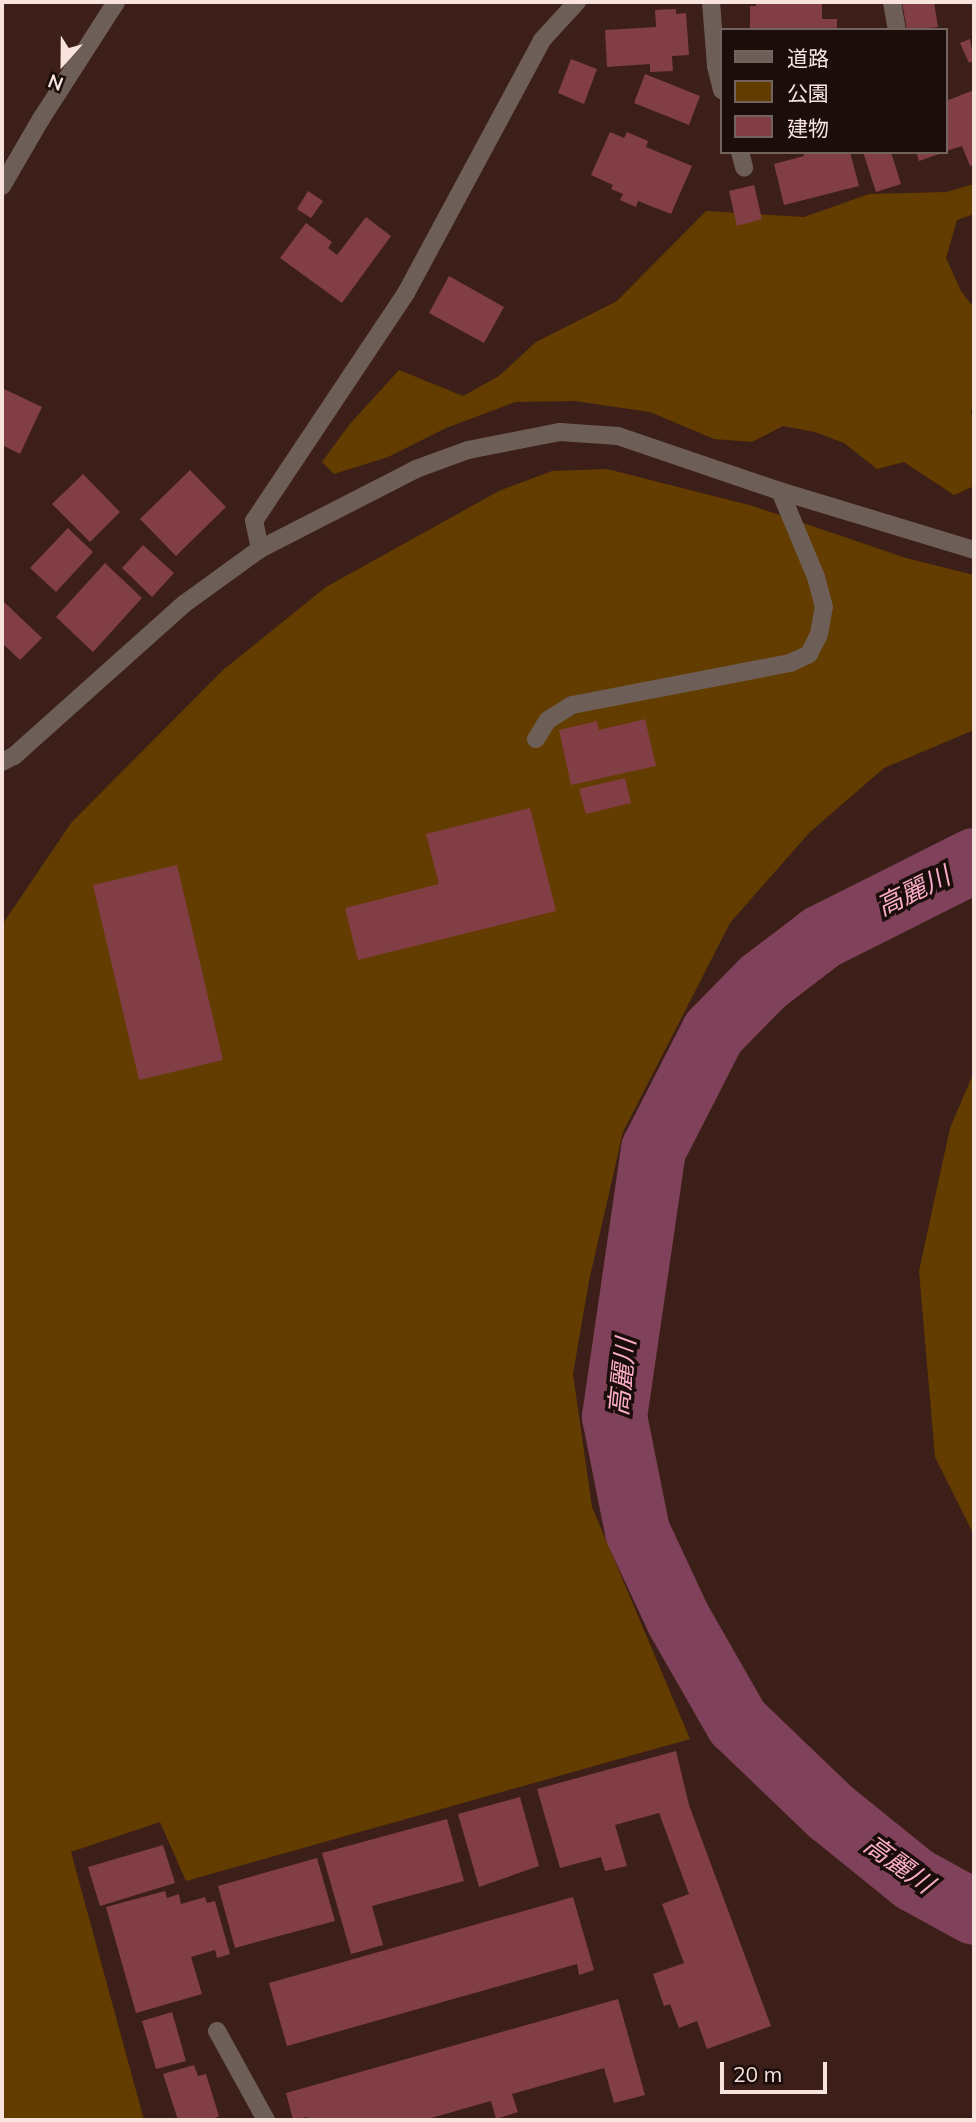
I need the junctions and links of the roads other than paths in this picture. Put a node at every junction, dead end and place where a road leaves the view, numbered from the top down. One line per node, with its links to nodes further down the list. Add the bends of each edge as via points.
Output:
1 (116, 2): 7 (street)
2 (577, 2): 9 (street, via 542,40 406,293 254,521)
3 (711, 2): 6 (street)
4 (892, 2): 5 (street)
5 (897, 28)
6 (720, 82)
7 (2, 186)
8 (780, 491): 9 (street, via 618,436 560,432 468,450 416,469); 10 (street); 11 (street, via 824,607 820,634 809,654 790,663 572,705 548,720)
9 (260, 549): 12 (street, via 184,604)
10 (974, 550)
11 (536, 739)
12 (2, 762)
13 (217, 2031): 14 (street)
14 (266, 2120)

